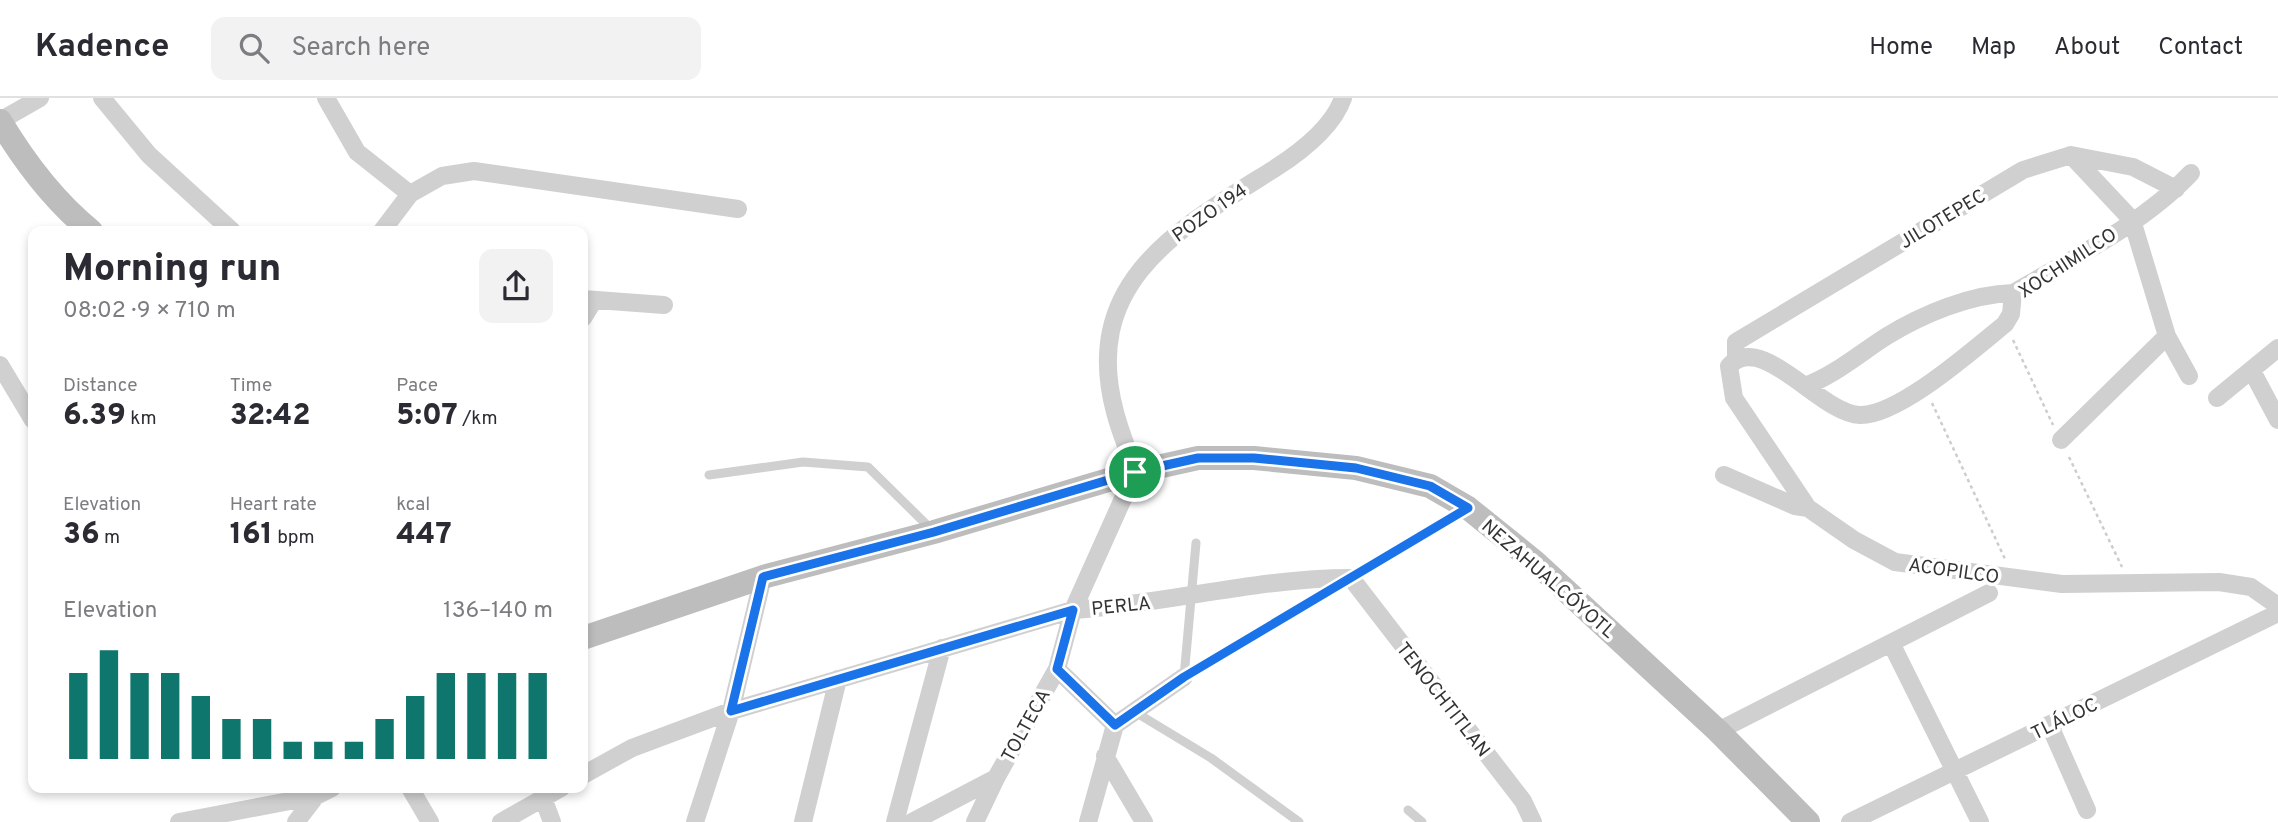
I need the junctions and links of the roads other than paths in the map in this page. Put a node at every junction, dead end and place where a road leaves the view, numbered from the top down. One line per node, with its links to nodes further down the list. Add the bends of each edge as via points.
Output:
1 (40, 98): 5 (street)
2 (102, 98): 13 (street, via 149,155)
3 (326, 98): 9 (street, via 357,152)
4 (1343, 98): 29 (street, POZO 194, via 1340,108 1298,153 1182,226 1125,288 1110,331 1109,367 1114,410)
5 (0, 121): 12 (main road, via 17,150)
6 (2071, 155): 8 (street, JILOTEPEC, via 2133,167); 11 (street); 20 (street, JILOTEPEC, via 2023,170 1736,342)
7 (2192, 173): 8 (street, XOCHIMILCO)
8 (2176, 189): 11 (street, XOCHIMILCO)
9 (410, 194): 10 (street, via 442,176 474,171); 14 (street)
10 (738, 209)
11 (2132, 220): 15 (street, XOCHIMILCO); 18 (street)
12 (86, 226)
13 (227, 226)
14 (386, 226)
15 (2013, 293): 24 (street, via 1959,303 1901,329); 24 (street, XOCHIMILCO, via 2005,324 1925,387 1883,408 1862,415 1840,411)
16 (589, 299): 17 (street)
17 (664, 305)
18 (2167, 336): 23 (street); 28 (street)
19 (2278, 348): 22 (street)
20 (1736, 358): 24 (street, via 1749,356 1768,363); 33 (street, ACOPILCO, via 1729,366 1734,398)
21 (0, 365): 26 (street)
22 (2252, 371): 25 (street); 27 (street)
23 (2189, 376)
24 (1805, 386)
25 (2217, 398)
26 (28, 412)
27 (2278, 420)
28 (2060, 440)
29 (1135, 472): 32 (main road, NEZAHUALCÓYOTL, via 1198,458 1254,458 1356,468 1430,486); 34 (main road, NEZAHUALCÓYOTL); 41 (street, TOLTECA)
30 (709, 475): 34 (lane, via 803,461 869,467)
31 (1724, 475): 33 (street)
32 (1468, 508): 37 (lane); 53 (main road, NEZAHUALCÓYOTL, via 1535,562)
33 (1808, 508): 40 (street, ACOPILCO, via 1895,562 2102,586 2219,582 2250,586)
34 (934, 532): 36 (main road, NEZAHUALCÓYOTL)
35 (1196, 543): 39 (lane)
36 (763, 577): 43 (main road, NEZAHUALCÓYOTL); 50 (street)
37 (1351, 578): 39 (street, PERLA, via 1299,578); 47 (lane); 79 (street, TENOCHTITLAN, via 1523,801)
38 (1989, 593): 44 (street)
39 (1190, 595): 41 (street, PERLA, via 1126,607); 47 (lane)
40 (2278, 606)
41 (1073, 610): 45 (street, PERLA); 46 (street, TOLTECA)
42 (2278, 613): 52 (street, TLÁLOC)
43 (588, 636)
44 (1891, 643): 53 (street); 55 (street)
45 (942, 648): 48 (street, PERLA); 72 (street)
46 (1057, 669): 51 (street); 57 (street, TOLTECA)
47 (1184, 677): 49 (street)
48 (838, 679): 50 (street, PERLA); 71 (street)
49 (1133, 710): 51 (street); 77 (lane, via 1211,758)
50 (731, 711): 56 (street, PERLA, via 632,748); 70 (street)
51 (1115, 725): 54 (street)
52 (2050, 726): 55 (street, TLÁLOC); 64 (street)
53 (1718, 732): 80 (main road, NEZAHUALCÓYOTL)
54 (1105, 756): 75 (street); 76 (street)
55 (1954, 769): 81 (street, TLÁLOC); 82 (street)
56 (588, 772)
57 (996, 778): 73 (street); 74 (street, TOLTECA)
58 (319, 793): 65 (street)
59 (323, 793): 66 (street)
60 (413, 793): 67 (street)
61 (551, 793): 62 (street)
62 (543, 797): 68 (street); 69 (street)
63 (1408, 810): 78 (lane)
64 (2087, 810)
65 (179, 822)
66 (296, 822)
67 (430, 822)
68 (501, 822)
69 (552, 822)
70 (695, 822)
71 (803, 822)
72 (895, 822)
73 (912, 822)
74 (975, 822)
75 (1087, 822)
76 (1144, 822)
77 (1299, 822)
78 (1422, 822)
79 (1533, 822)
80 (1808, 822)
81 (1850, 822)
82 (1980, 822)

